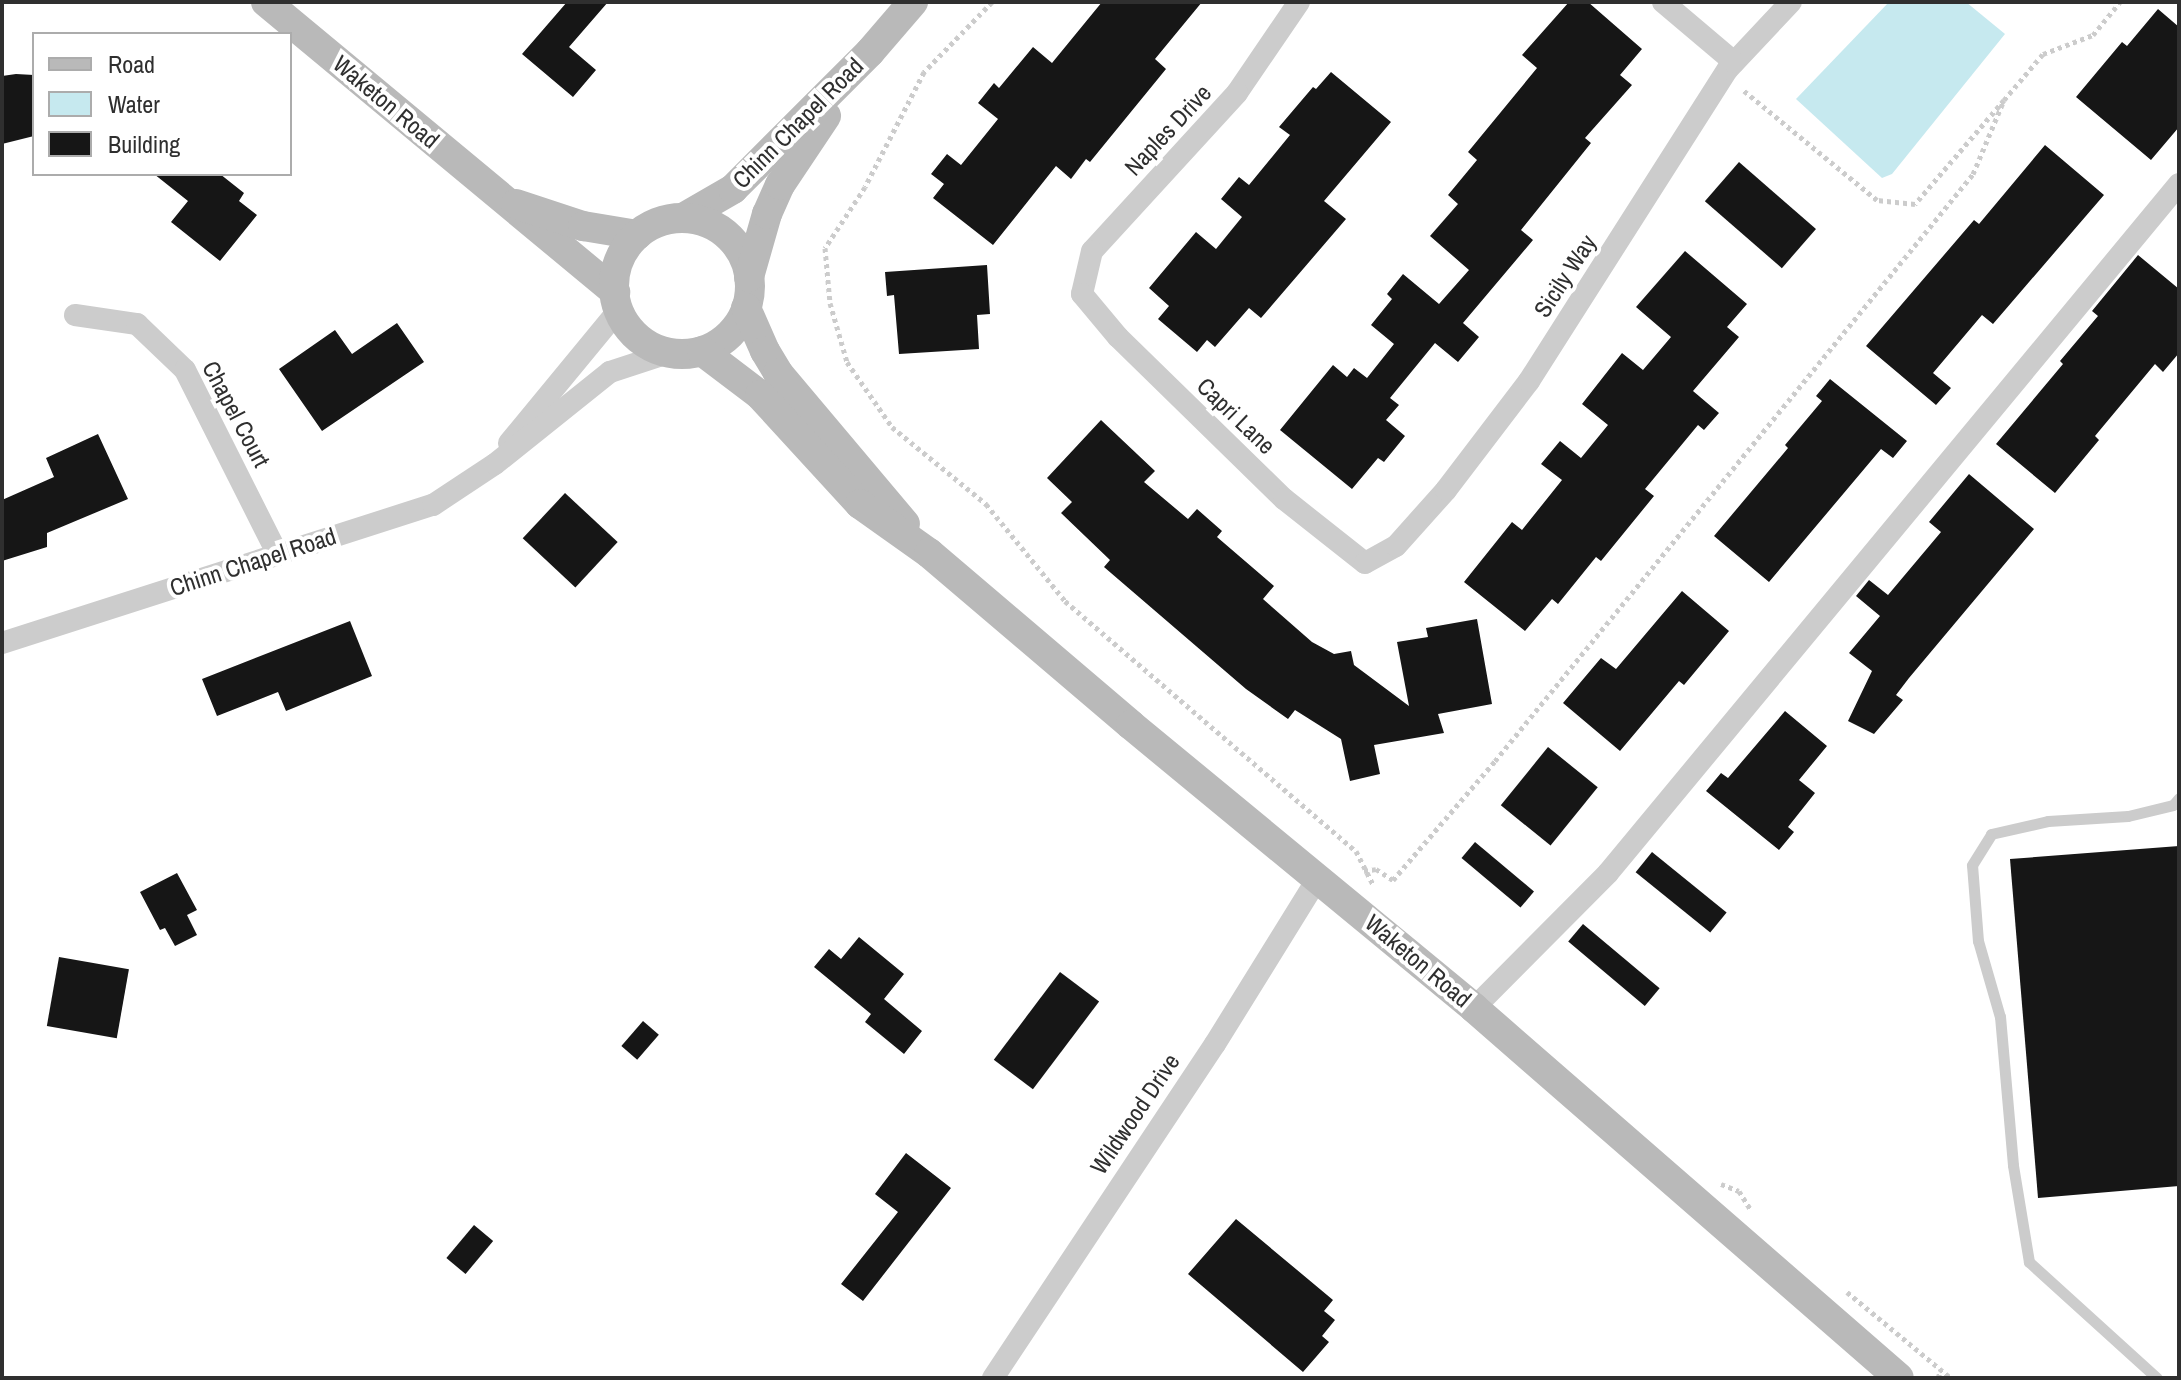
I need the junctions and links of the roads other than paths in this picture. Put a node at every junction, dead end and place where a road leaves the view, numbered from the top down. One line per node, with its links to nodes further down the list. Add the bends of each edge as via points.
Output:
1 (266, 2): 9 (street, Waketon Road)
2 (913, 2): 6 (street, Chinn Chapel Road)
3 (1299, 2): 13 (street, Naples Drive, via 1237,93 1092,251)
4 (1663, 2): 7 (street)
5 (1791, 2): 7 (street, Sicily Way)
6 (870, 52): 10 (street, Chinn Chapel Road, via 733,189); 12 (street, Chinn Chapel Road, via 780,185)
7 (1729, 68): 22 (street, Sicily Way, via 1529,381 1396,546)
8 (2179, 184): 26 (street, via 1608,873)
9 (506, 202): 11 (street, Waketon Road, via 583,226); 14 (street, Waketon Road)
10 (683, 218): 11 (street); 12 (street, via 715,227 728,237 739,249)
11 (637, 235): 14 (street, via 618,262)
12 (749, 277): 15 (street)
13 (1082, 294): 22 (street, Capri Lane, via 1118,337 1284,499)
14 (616, 301): 18 (street, via 638,337); 19 (street, Chinn Chapel Road)
15 (746, 308): 17 (street, via 731,334); 20 (street, Waketon Road, via 785,382)
16 (75, 315): 21 (street, Chapel Court, via 137,324 185,370)
17 (702, 351): 18 (street); 20 (street, Waketon Road, via 760,395 860,504)
18 (668, 353): 19 (street, Chinn Chapel Road, via 610,372)
19 (495, 464): 21 (street, Chinn Chapel Road, via 433,505)
20 (929, 553): 25 (street, Waketon Road)
21 (278, 555): 23 (street, Chinn Chapel Road)
22 (1365, 563)
23 (2, 643)
24 (2179, 798): 29 (lane, via 2173,805 2128,816 2048,821 1991,834 1972,865 1978,941 2000,1017 2013,1165 2029,1262)
25 (1318, 878): 26 (street, Waketon Road); 27 (street, Wildwood Drive, via 1215,1044)
26 (1474, 1008): 28 (street, Waketon Road)
27 (993, 1378)
28 (1899, 1378)
29 (2157, 1378)

